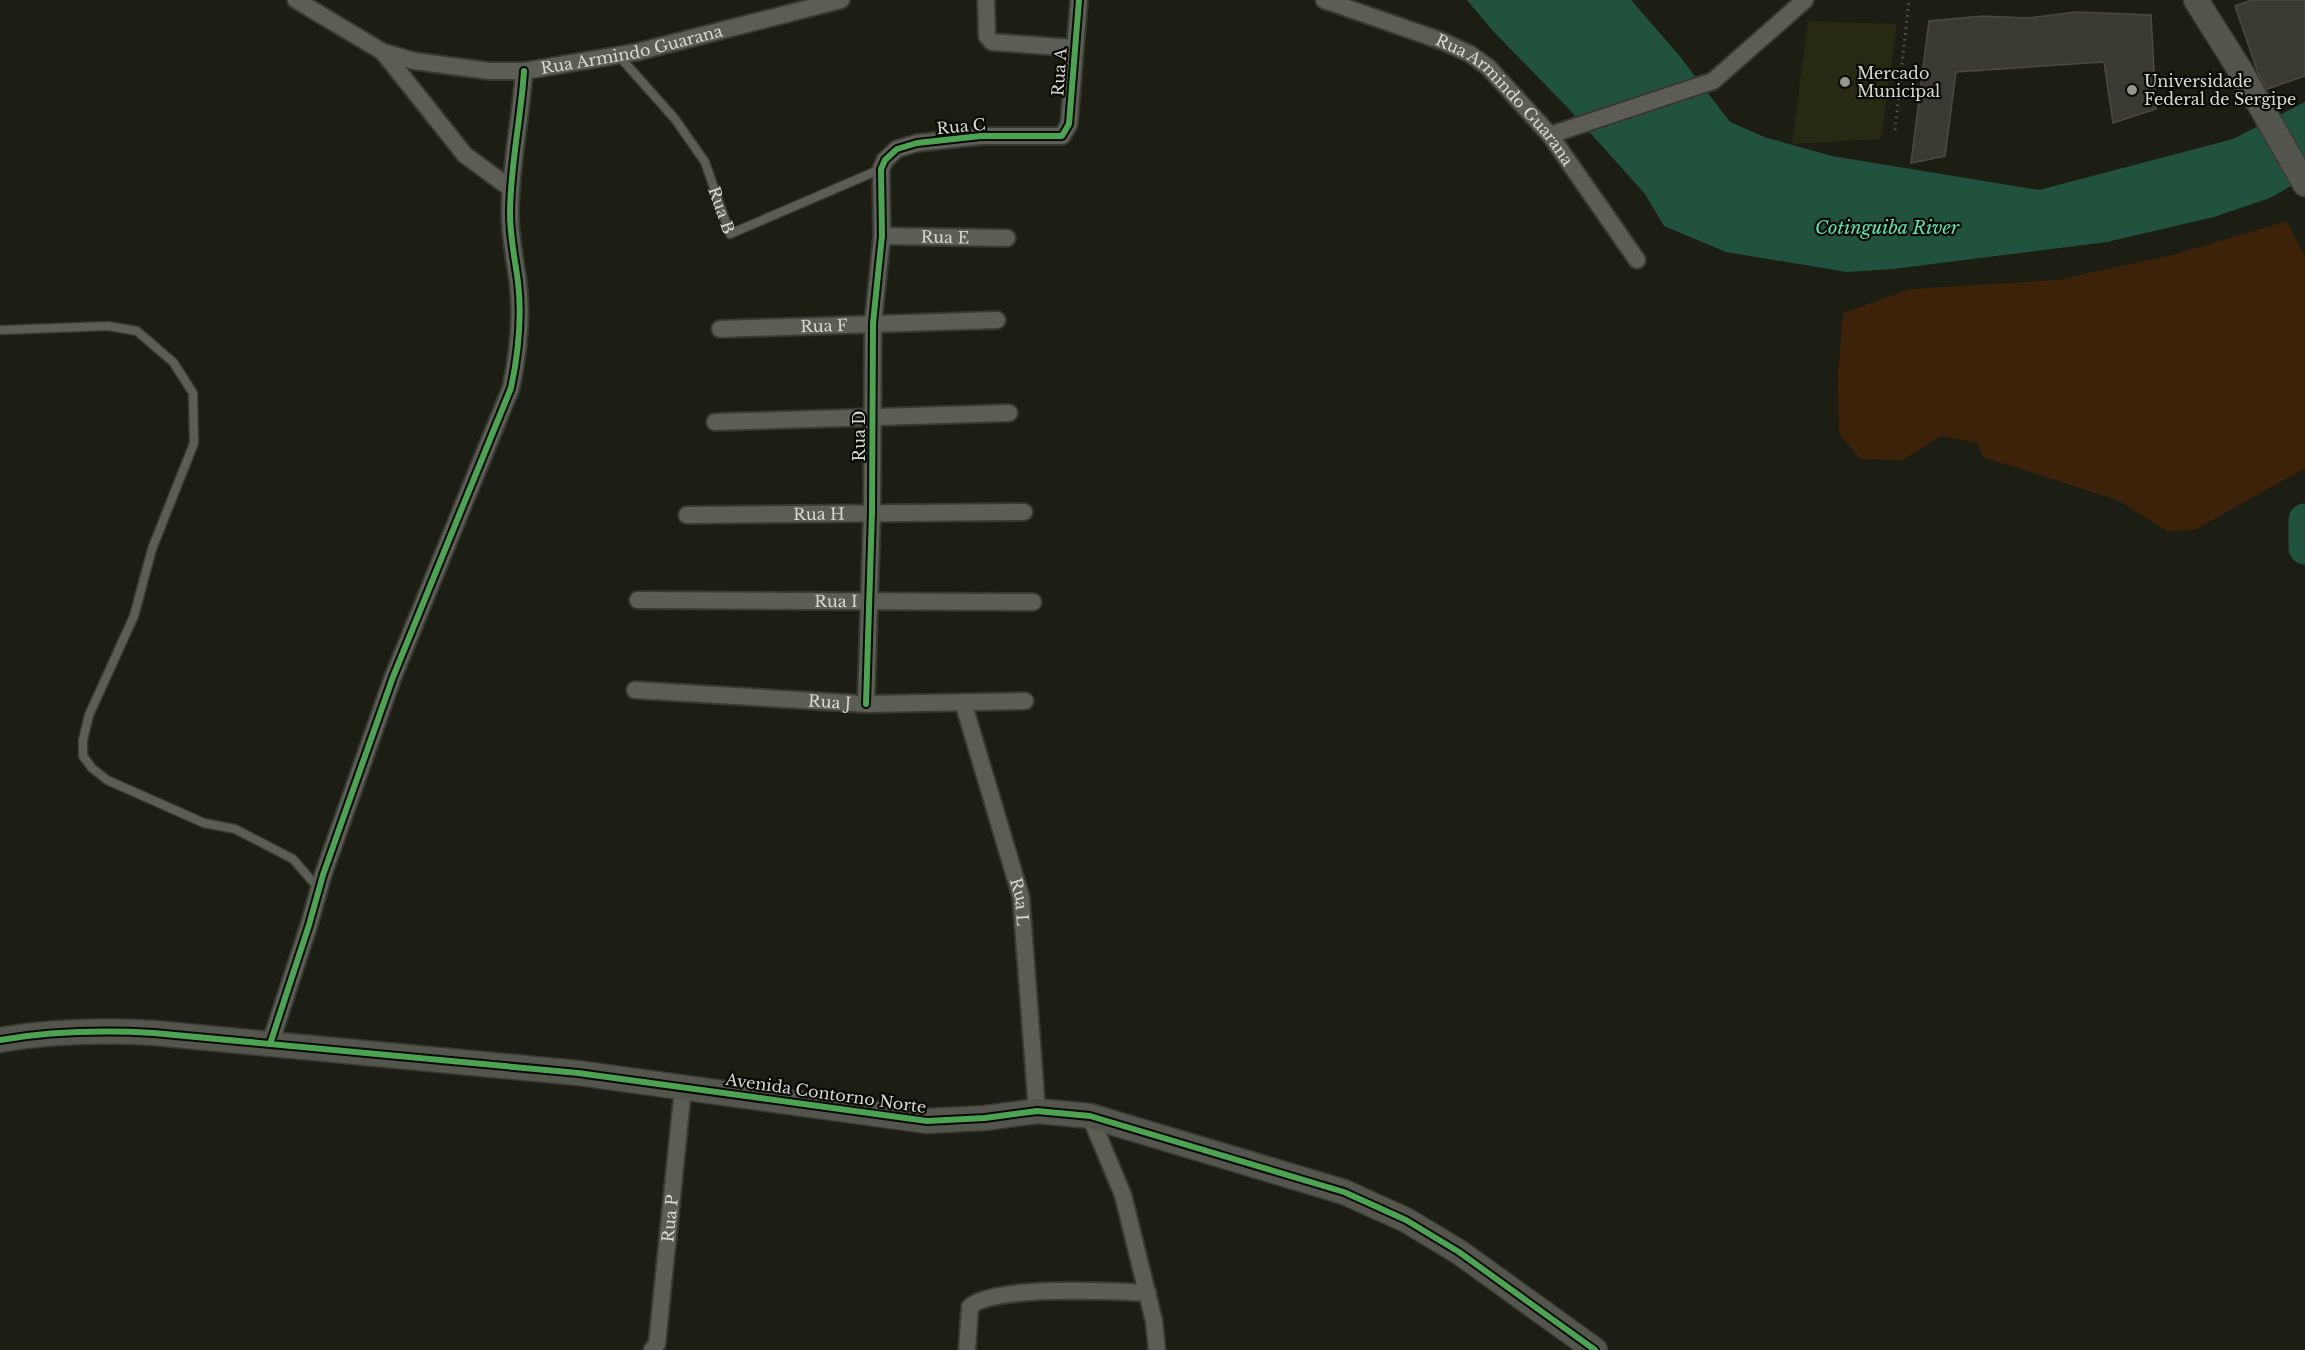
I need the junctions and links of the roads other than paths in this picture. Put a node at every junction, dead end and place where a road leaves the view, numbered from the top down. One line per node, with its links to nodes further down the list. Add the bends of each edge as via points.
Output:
1 (296, 0): 9 (street)
2 (841, 0): 10 (street, Rua Armindo Guarana)
3 (986, 0): 8 (street, via 988,39)
4 (1079, 0): 8 (street, Rua A)
5 (1324, 0): 12 (street, Rua Armindo Guarana, via 1470,54 1500,78)
6 (1805, 0): 12 (street, via 1706,85)
7 (2196, 0): 15 (street)
8 (1074, 48): 13 (street, Rua A, via 1069,124 1062,135)
9 (383, 52): 11 (street, Rua Armindo Guarana, via 414,61); 16 (street, via 465,155)
10 (618, 55): 11 (street, Rua Armindo Guarana); 14 (lane, Rua B, via 675,119 705,162 730,234)
11 (524, 71): 16 (street)
12 (1550, 135): 19 (street, Rua Armindo Guarana)
13 (1055, 137): 14 (street, Rua C, via 981,136 917,143 897,149)
14 (881, 169): 17 (street, Rua D)
15 (2305, 184)
16 (510, 188): 37 (street, via 510,234 519,285 516,365 511,388 393,677)
17 (882, 236): 18 (street, Rua E); 21 (street, Rua D)
18 (1007, 238)
19 (1637, 260)
20 (998, 320): 21 (street, Rua F)
21 (873, 323): 22 (street, Rua F); 25 (street, Rua D)
22 (720, 329)
23 (2, 330): 37 (lane, via 108,326 137,331 173,362 193,393 194,443 152,549 134,616 89,715 83,756 92,768 116,785 204,823 235,829 293,859)
24 (1009, 413): 25 (street)
25 (872, 416): 26 (street); 27 (street, Rua D)
26 (715, 422)
27 (872, 512): 28 (street, Rua H); 29 (street, Rua H); 31 (street, Rua D)
28 (1024, 512)
29 (687, 515)
30 (638, 600): 31 (street, Rua I)
31 (870, 600): 32 (street, Rua I); 36 (street, Rua D)
32 (1032, 602)
33 (635, 690): 36 (street, Rua J)
34 (1025, 701): 35 (street, Rua J)
35 (963, 702): 36 (street, Rua J); 41 (street, Rua L, via 1021,897)
36 (866, 704)
37 (319, 889): 39 (street)
38 (0, 1040): 39 (street, Avenida Contorno Norte, via 44,1032 97,1030)
39 (270, 1044): 40 (street, Avenida Contorno Norte, via 578,1073)
40 (684, 1088): 41 (street, Avenida Contorno Norte, via 927,1121); 44 (street, Rua P)
41 (1037, 1111): 42 (street, Avenida Contorno Norte)
42 (1090, 1116): 43 (street, via 1123,1195); 47 (street, Avenida Contorno Norte, via 1344,1192 1386,1211 1459,1252)
43 (1148, 1293): 45 (street, via 1095,1290 986,1297 970,1307); 46 (street)
44 (658, 1348)
45 (967, 1350)
46 (1157, 1350)
47 (1595, 1350)

